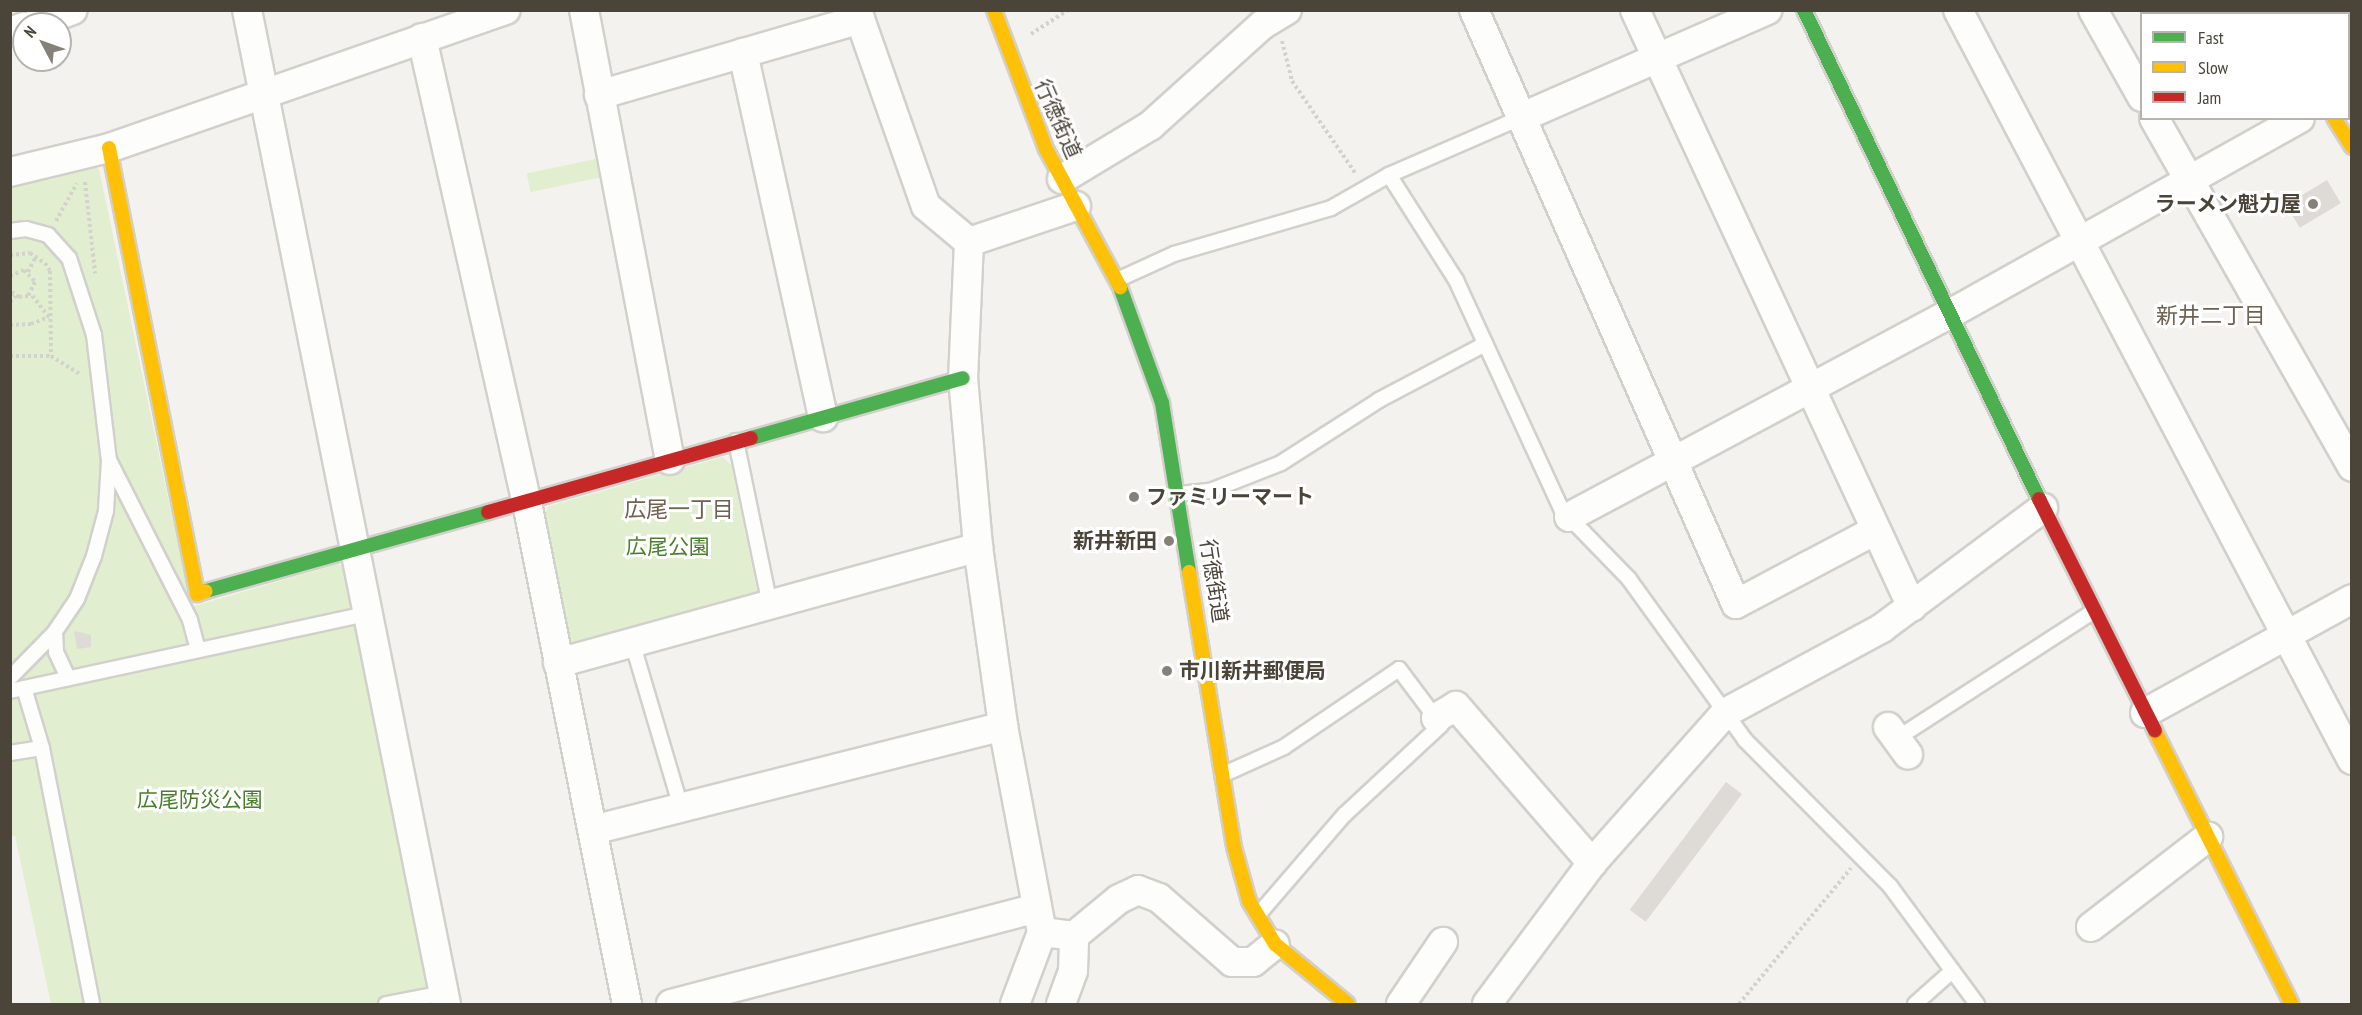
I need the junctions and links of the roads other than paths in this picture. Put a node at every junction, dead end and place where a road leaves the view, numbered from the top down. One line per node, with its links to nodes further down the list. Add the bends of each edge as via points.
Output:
1 (247, 10): 16 (street)
2 (506, 10): 12 (street)
3 (584, 10): 17 (street)
4 (994, 10): 26 (street, 行徳街道)
5 (1474, 10): 18 (street)
6 (1635, 10): 14 (street)
7 (1767, 10): 14 (street)
8 (1804, 10): 33 (street)
9 (1958, 10): 30 (street)
10 (2093, 10): 15 (street)
11 (1281, 14): 26 (street, via 1150,126)
12 (422, 38): 16 (street); 44 (street)
13 (743, 53): 17 (street); 31 (street, via 860,19 926,206); 37 (street)
14 (1657, 59): 18 (street); 36 (street)
15 (2140, 93)
16 (264, 94): 23 (street); 48 (street)
17 (599, 95): 40 (street)
18 (1521, 118): 25 (lane); 41 (street)
19 (2155, 120): 27 (street)
20 (2296, 120): 27 (street)
21 (2335, 120): 22 (street)
22 (2352, 147)
23 (109, 148): 24 (street); 48 (street, via 197,594)
24 (10, 172)
25 (1389, 176): 32 (lane, via 1331,208 1174,254); 34 (lane, via 1456,280)
26 (1062, 179): 28 (street, 行徳街道)
27 (2188, 180): 30 (street); 42 (street)
28 (1076, 206): 31 (street); 32 (street, 行徳街道)
29 (10, 231): 39 (lane, via 26,229 48,236 69,258 94,335)
30 (2078, 239): 33 (street); 56 (street)
31 (969, 242): 35 (street)
32 (1117, 280): 43 (street, 行徳街道, via 1162,403)
33 (1948, 315): 36 (street); 45 (street)
34 (1485, 344): 43 (lane, via 1379,400 1281,463 1210,491); 46 (lane, via 1557,500)
35 (963, 378): 37 (street); 49 (street)
36 (1810, 388): 41 (street); 47 (street)
37 (822, 417): 38 (street)
38 (736, 441): 40 (street); 51 (lane)
39 (109, 460): 55 (lane, via 106,512 94,556 77,599); 58 (lane, via 190,620)
40 (670, 460): 44 (street)
41 (1671, 463): 46 (street); 47 (street, via 1736,604)
42 (2352, 467)
43 (1179, 494): 71 (street, 行徳街道)
44 (526, 498): 48 (street); 59 (street)
45 (2043, 508): 52 (street); 53 (street)
46 (1569, 517): 63 (lane, via 1629,579)
47 (1876, 530): 52 (street)
48 (355, 546): 54 (street)
49 (978, 547): 51 (street); 66 (street)
50 (2352, 599): 56 (street)
51 (770, 605): 57 (street)
52 (1912, 607): 63 (street, via 1882,628)
53 (2094, 611): 64 (street); 67 (lane)
54 (367, 614): 58 (lane); 83 (street)
55 (55, 632): 60 (lane); 61 (lane, via 56,652)
56 (2286, 635): 64 (street); 70 (street)
57 (632, 642): 59 (street); 72 (lane)
58 (198, 650): 61 (lane)
59 (558, 663): 73 (street)
60 (10, 678)
61 (68, 678): 62 (lane)
62 (17, 689): 68 (lane)
63 (1725, 713): 75 (street); 82 (lane, via 1744,740 1890,886)
64 (2145, 713): 74 (street)
65 (1436, 718): 71 (lane, via 1399,669 1284,747); 75 (street, via 1456,706); 76 (lane, via 1441,725 1344,815)
66 (1003, 726): 72 (street); 77 (street)
67 (1897, 740)
68 (42, 748): 69 (lane); 84 (lane)
69 (10, 753)
70 (2352, 760)
71 (1222, 775): 76 (street, 行徳街道, via 1234,847)
72 (681, 807): 73 (street)
73 (593, 830): 86 (street)
74 (2208, 837): 78 (street); 95 (street)
75 (1592, 863): 92 (street)
76 (1256, 916): 81 (street, 行徳街道)
77 (1039, 920): 79 (street); 87 (street); 88 (street)
78 (2091, 927)
79 (1074, 936): 81 (street, via 1119,899 1138,890 1159,898 1232,962 1253,962); 89 (street, via 1073,970)
80 (1443, 942): 91 (street)
81 (1275, 944): 90 (street, 行徳街道)
82 (1952, 971): 93 (lane); 94 (lane)
83 (445, 999): 85 (lane)
84 (92, 1005)
85 (386, 1005)
86 (627, 1005)
87 (671, 1005)
88 (1016, 1005)
89 (1061, 1005)
90 (1348, 1005)
91 (1401, 1005)
92 (1487, 1005)
93 (1915, 1005)
94 (1977, 1005)
95 (2292, 1005)

